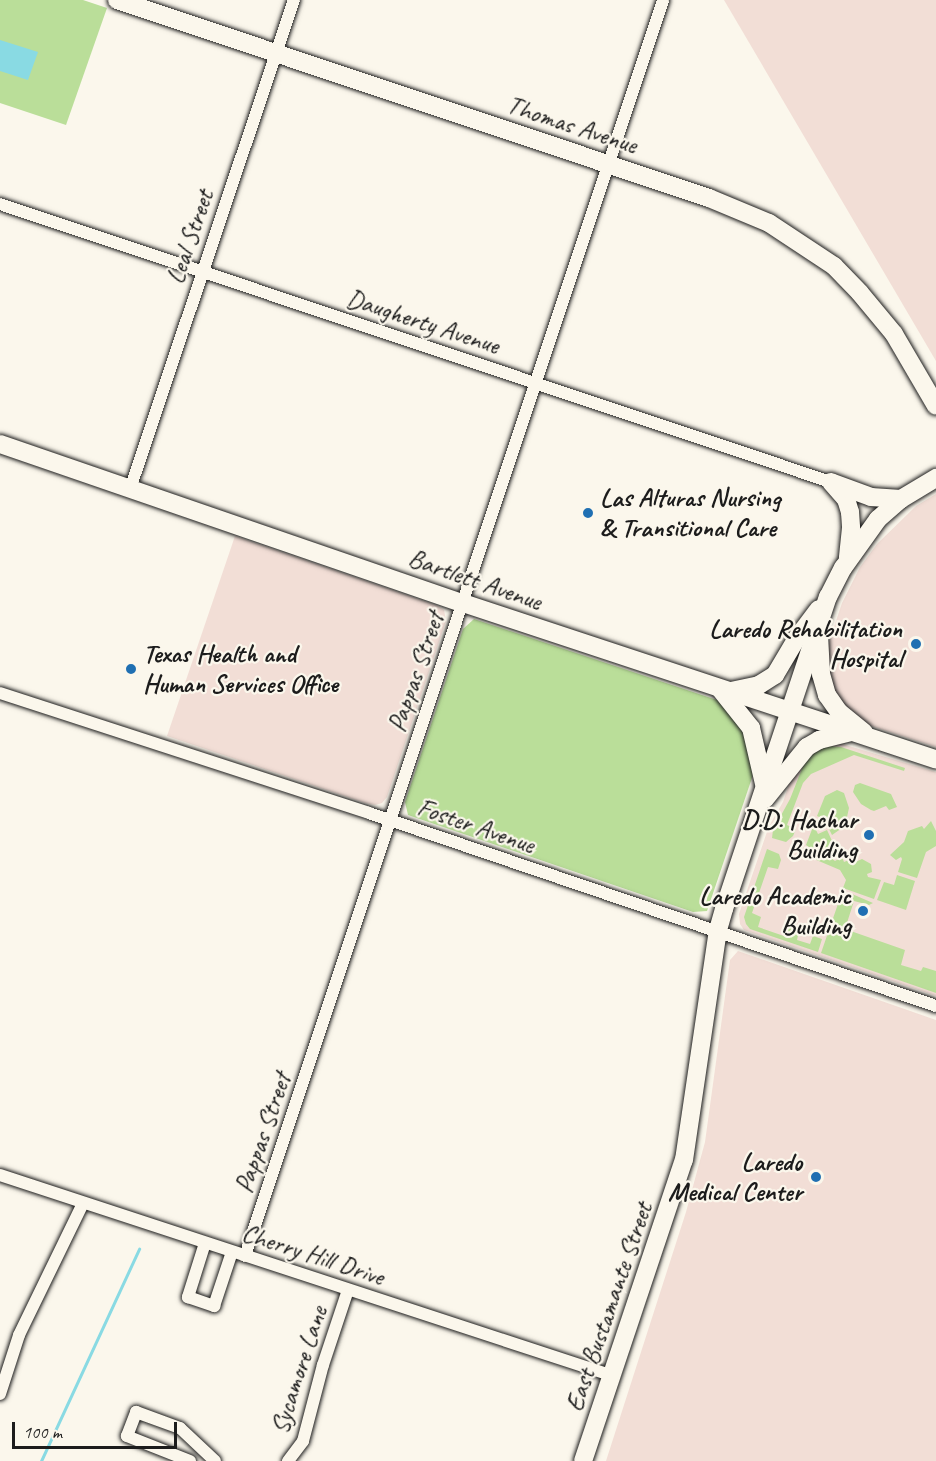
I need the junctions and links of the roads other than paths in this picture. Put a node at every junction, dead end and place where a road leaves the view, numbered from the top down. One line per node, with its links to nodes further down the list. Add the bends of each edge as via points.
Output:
1 (117, 0): 4 (main road, Thomas Avenue)
2 (294, 0): 4 (street, Leal Street)
3 (663, 0): 5 (street, Pappas Street)
4 (276, 53): 5 (main road, Thomas Avenue); 7 (street, Leal Street)
5 (608, 165): 8 (street, Pappas Street); 9 (main road, Thomas Avenue, via 736,208 769,223 826,260 860,292 894,334)
6 (0, 204): 7 (street, Daugherty Avenue)
7 (202, 272): 8 (street, Daugherty Avenue); 13 (street, Leal Street)
8 (535, 383): 12 (street, Daugherty Avenue); 17 (street, Pappas Street)
9 (936, 406)
10 (0, 444): 13 (main road, Bartlett Avenue)
11 (936, 478): 14 (main road, East Bustamante Street)
12 (831, 482): 14 (main road, via 871,497); 15 (main road, via 846,499 850,512)
13 (130, 489): 17 (main road, Bartlett Avenue)
14 (901, 499): 15 (main road, East Bustamante Street, via 878,519)
15 (848, 560): 16 (main road, East Bustamante Street)
16 (828, 597): 18 (main road, East Bustamante Street); 19 (main road, via 796,638 778,672 763,683)
17 (463, 603): 19 (main road, Bartlett Avenue); 27 (street, Pappas Street)
18 (818, 625): 21 (main road, East Bustamante Street); 23 (main road, via 821,674 827,695 839,712)
19 (724, 690): 21 (main road, Bartlett Avenue); 25 (main road, via 751,728)
20 (0, 693): 27 (street, Foster Avenue)
21 (790, 712): 22 (main road, Bartlett Avenue); 25 (main road, East Bustamante Street)
22 (851, 732): 23 (main road, Bartlett Avenue); 26 (main road, via 807,747)
23 (873, 739): 24 (main road, Bartlett Avenue)
24 (936, 759)
25 (765, 787): 26 (main road, East Bustamante Street)
26 (758, 807): 28 (main road, East Bustamante Street)
27 (390, 821): 28 (street, Foster Avenue); 34 (street, Pappas Street)
28 (718, 930): 29 (street, Foster Avenue); 36 (main road, East Bustamante Street, via 684,1160)
29 (936, 1006)
30 (0, 1175): 31 (street, Cherry Hill Drive)
31 (83, 1203): 32 (street, Cherry Hill Drive); 37 (street, via 19,1335)
32 (205, 1243): 33 (street, Cherry Hill Drive); 33 (street, via 188,1297 214,1306)
33 (232, 1252): 34 (street, Cherry Hill Drive)
34 (245, 1256): 35 (street, Cherry Hill Drive)
35 (348, 1290): 36 (street, Cherry Hill Drive); 40 (street, Sycamore Lane, via 303,1442)
36 (612, 1376): 41 (main road, East Bustamante Street)
37 (1, 1387)
38 (190, 1461): 39 (street, via 127,1436 136,1412 180,1428)
39 (215, 1461)
40 (288, 1461)
41 (584, 1461)

